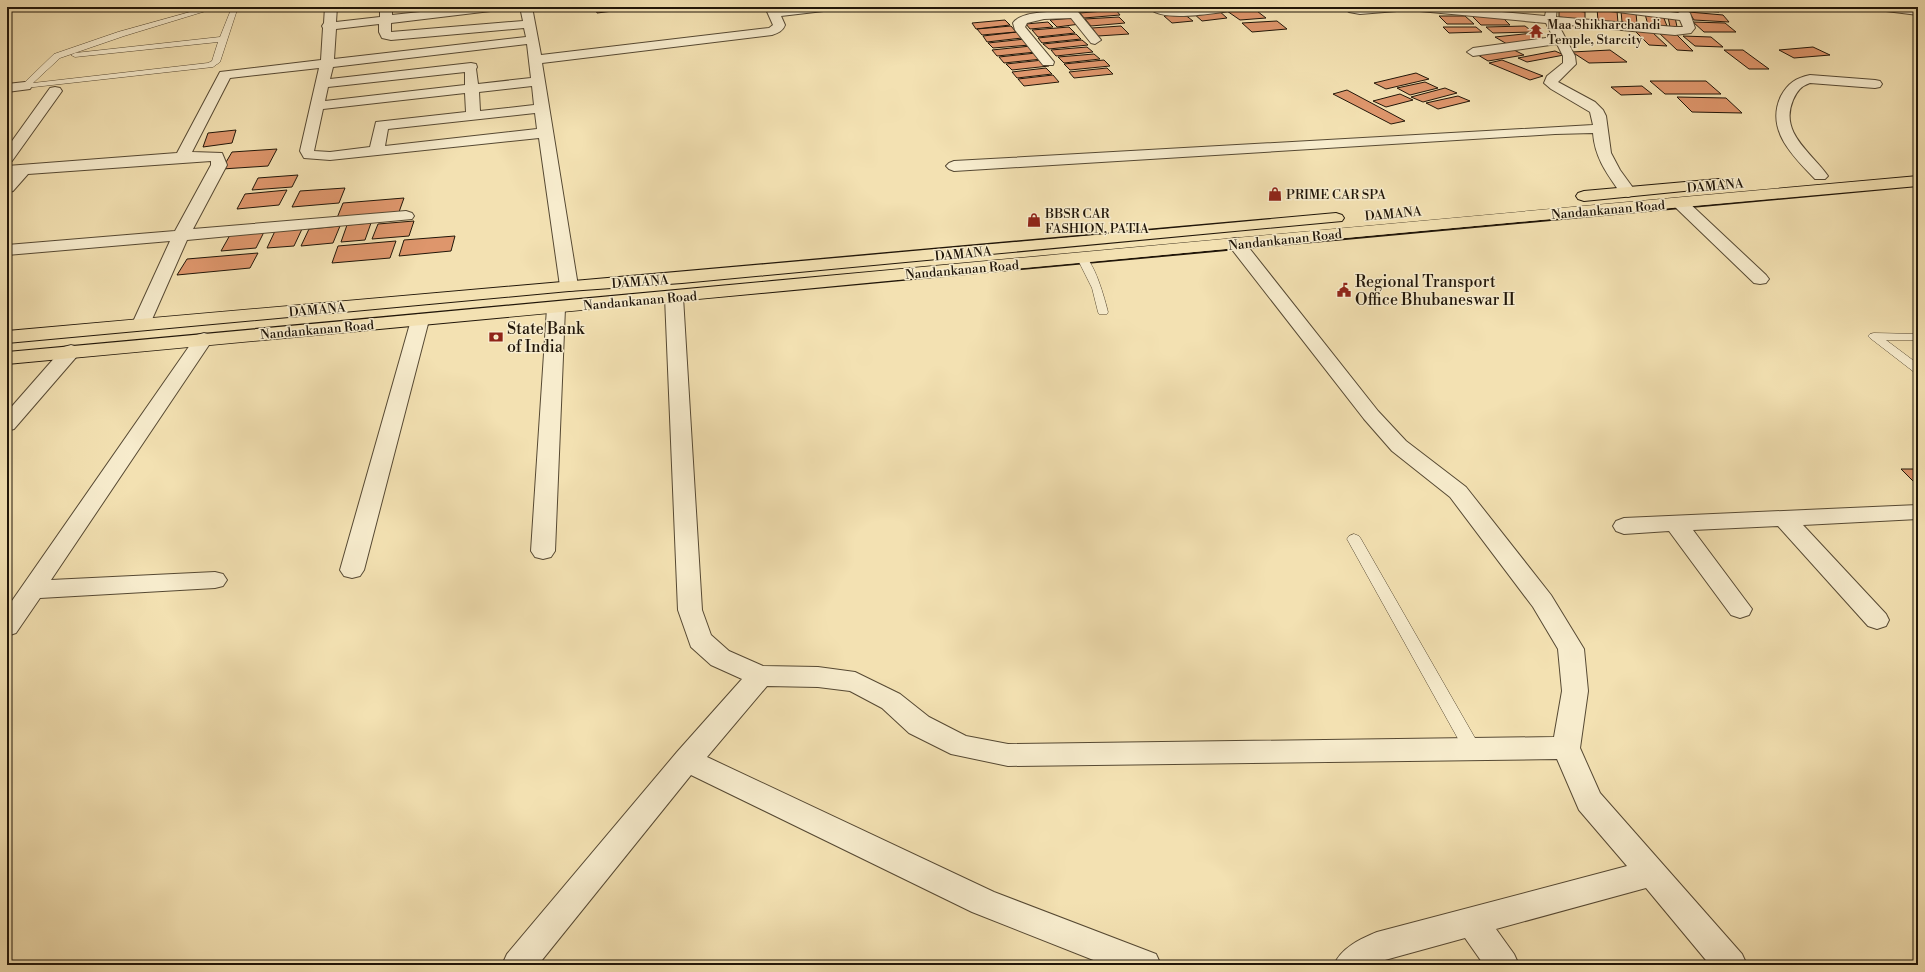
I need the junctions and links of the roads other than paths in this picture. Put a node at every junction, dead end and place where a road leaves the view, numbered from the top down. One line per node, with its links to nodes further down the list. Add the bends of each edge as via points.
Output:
1 (216, 7): 27 (lane, via 121,34)
2 (235, 7): 21 (lane)
3 (331, 7): 20 (street)
4 (499, 7): 13 (street)
5 (526, 7): 19 (street)
6 (832, 7): 14 (street)
7 (1154, 7): 8 (street, via 1174,13)
8 (1237, 7)
9 (1347, 7): 10 (street, via 1364,10)
10 (1408, 7): 18 (street)
11 (1602, 7): 18 (street, via 1684,15 1689,28 1675,31)
12 (1878, 7): 16 (street)
13 (460, 9): 17 (street)
14 (773, 10): 28 (street, via 778,28 763,33)
15 (1071, 10): 23 (street); 29 (street, via 1029,18 1019,23 1019,27)
16 (1918, 11)
17 (386, 13): 19 (street, via 385,32 391,36); 20 (street)
18 (1551, 14): 24 (street)
19 (528, 24): 22 (street)
20 (328, 26): 30 (street)
21 (223, 39): 27 (lane); 35 (lane, via 216,62 210,65)
22 (532, 40): 25 (street); 28 (street)
23 (1096, 40)
24 (1561, 40): 26 (street); 44 (street, via 1570,64 1552,79 1551,83 1593,108 1598,114)
25 (470, 47): 30 (street); 31 (street)
26 (1473, 52)
27 (56, 57): 35 (lane)
28 (535, 60): 32 (street)
29 (1048, 62)
30 (327, 63): 33 (street); 47 (street, via 225,75)
31 (471, 67): 33 (street); 36 (street)
32 (538, 81): 36 (street); 41 (street)
33 (322, 84): 40 (street)
34 (1876, 84): 53 (street, via 1810,79 1800,80 1794,85 1783,104 1783,124 1789,141)
35 (25, 86): 37 (street)
36 (472, 87): 39 (street); 42 (street)
37 (7, 88)
38 (55, 90): 48 (street)
39 (386, 97): 40 (street); 43 (street)
40 (317, 106): 46 (street, via 307,151 310,155 330,156)
41 (541, 108): 42 (street); 45 (street)
42 (473, 116): 43 (street)
43 (381, 125): 46 (street)
44 (1599, 129): 49 (street); 56 (street, via 1608,165)
45 (544, 134): 46 (street); 65 (street)
46 (377, 150)
47 (182, 157): 51 (street); 59 (street, via 217,156 219,165)
48 (7, 158)
49 (954, 166)
50 (1918, 166): 53 (main road, DAMANA)
51 (23, 170): 52 (street); 55 (street)
52 (7, 171)
53 (1820, 176): 56 (main road, DAMANA)
54 (1918, 181): 57 (main road, Nandankanan Road)
55 (7, 188)
56 (1628, 192): 63 (main road, DAMANA)
57 (1680, 203): 60 (main road, Nandankanan Road); 64 (street)
58 (406, 216): 59 (street)
59 (182, 235): 61 (street); 70 (street)
60 (1236, 243): 62 (main road, Nandankanan Road); 91 (street, via 1371,415 1399,446 1458,492 1542,601 1571,649 1575,691)
61 (7, 250)
62 (1082, 258): 63 (main road, Nandankanan Road); 68 (lane, via 1097,288)
63 (883, 268): 65 (main road, DAMANA); 66 (main road, Nandankanan Road)
64 (1760, 279)
65 (569, 286): 70 (main road, DAMANA)
66 (674, 296): 67 (main road, Nandankanan Road); 90 (street, via 690,610 700,640 720,658)
67 (556, 308): 69 (main road, Nandankanan Road); 83 (street)
68 (1103, 312)
69 (420, 320): 73 (main road, Nandankanan Road); 84 (street)
70 (141, 324): 72 (main road, DAMANA)
71 (1918, 336): 76 (lane, via 1874,336)
72 (7, 337)
73 (204, 339): 74 (main road, Nandankanan Road); 86 (street)
74 (71, 352): 75 (main road, Nandankanan Road); 77 (street)
75 (7, 358)
76 (1918, 370)
77 (7, 425)
78 (1918, 512): 79 (street)
79 (1783, 518): 80 (street); 88 (street)
80 (1676, 524): 81 (street); 87 (street)
81 (1624, 526)
82 (1354, 539): 92 (lane)
83 (543, 551)
84 (352, 570)
85 (215, 580): 86 (street)
86 (32, 590): 89 (street)
87 (1740, 609)
88 (1877, 620)
89 (7, 627)
90 (760, 676): 92 (street, via 818,677 855,682 891,701 920,725 961,746 1008,755); 93 (street)
91 (1566, 748): 92 (street); 94 (street, via 1589,801)
92 (1473, 750)
93 (687, 760): 96 (street); 97 (street, via 983,902)
94 (1653, 873): 95 (street); 100 (street)
95 (1472, 921): 98 (street, via 1377,948); 99 (street)
96 (518, 965)
97 (1145, 965)
98 (1350, 965)
99 (1503, 965)
100 (1731, 965)

